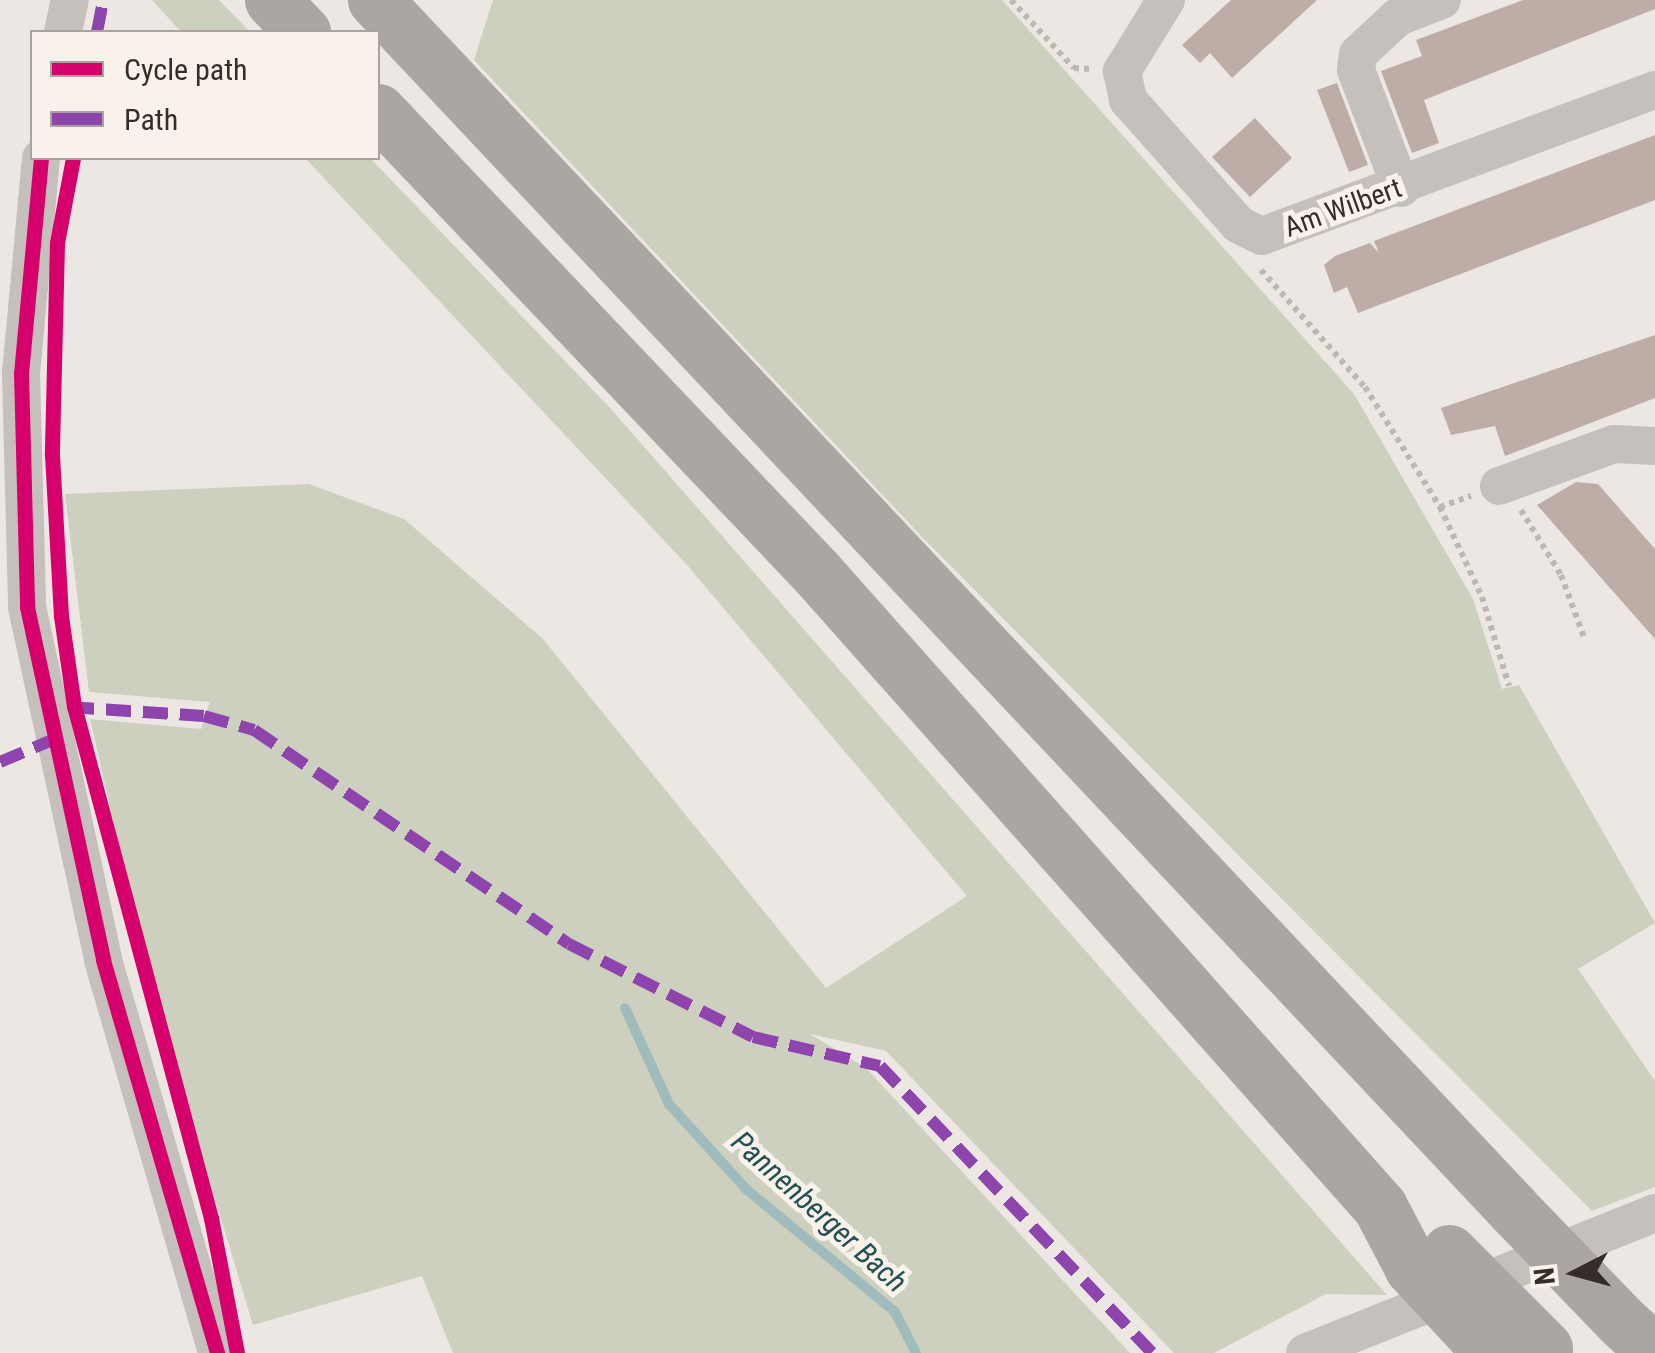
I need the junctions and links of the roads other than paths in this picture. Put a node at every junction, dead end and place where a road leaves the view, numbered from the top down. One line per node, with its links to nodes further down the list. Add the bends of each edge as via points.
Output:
1 (70, 0): 6 (street)
2 (272, 0): 7 (highway)
3 (376, 0): 17 (highway, bridge)
4 (1166, 0): 11 (street, Am Wilbert, via 1122,71 1145,127 1239,225 1262,236)
5 (1442, 0): 11 (street, via 1398,17 1358,54 1356,70)
6 (62, 30)
7 (301, 30)
8 (1655, 90): 11 (street, Am Wilbert)
9 (380, 113): 16 (highway, via 817,573)
10 (41, 160): 14 (street)
11 (1401, 188)
12 (1655, 446): 13 (street, via 1614,444)
13 (1500, 486)
14 (10, 500): 19 (street, via 50,742 102,960)
15 (1655, 1213): 20 (street)
16 (1430, 1260): 18 (highway, bridge); 21 (highway, bridge)
17 (1642, 1342)
18 (1548, 1350)
19 (217, 1353)
20 (1305, 1353)
21 (1491, 1353)

